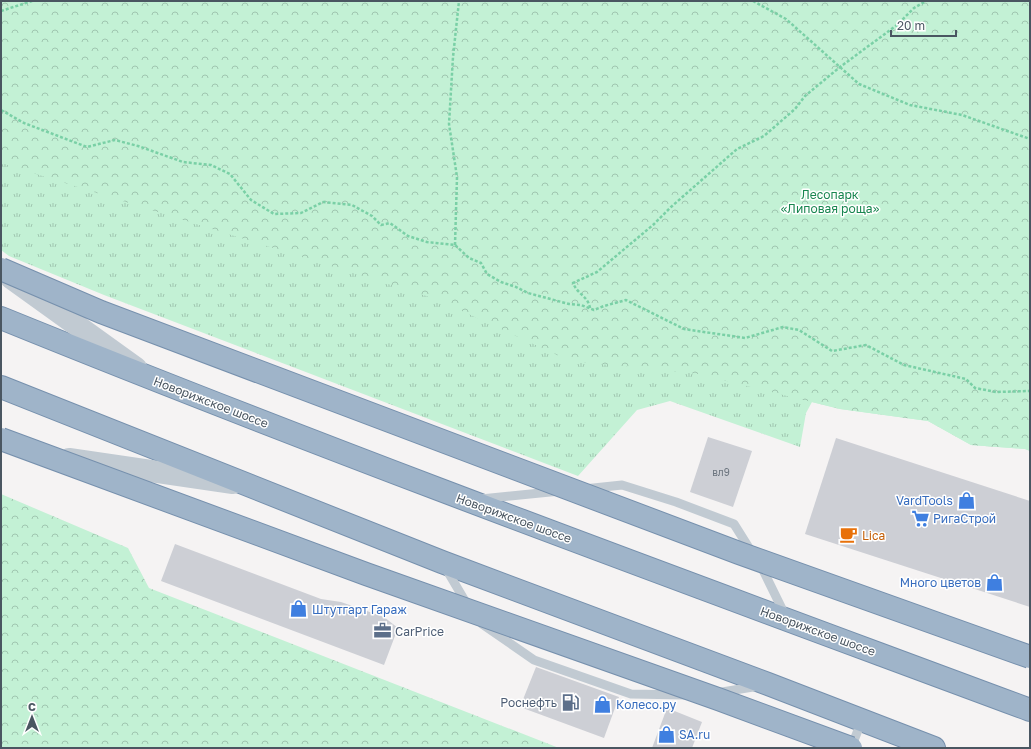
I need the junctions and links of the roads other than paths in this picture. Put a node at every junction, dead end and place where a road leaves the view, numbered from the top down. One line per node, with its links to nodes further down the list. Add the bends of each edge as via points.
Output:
1 (1, 270): 3 (street); 11 (highway, bridge, via 101,312 739,553)
2 (1, 318): 3 (highway, Новорижское шоссе)
3 (152, 379): 8 (highway, Новорижское шоссе)
4 (1, 387): 7 (highway)
5 (1, 439): 15 (highway, bridge, via 358,571)
6 (1, 446): 7 (street, via 60,458)
7 (246, 485): 9 (highway)
8 (467, 501): 10 (highway, Новорижское шоссе); 10 (lane, via 622,485 676,502 734,524 763,570)
9 (442, 562): 12 (highway); 12 (lane, via 475,619 534,660 631,694 700,696)
10 (787, 620): 13 (highway, Новорижское шоссе)
11 (1030, 656)
12 (768, 684): 14 (highway)
13 (1030, 710)
14 (862, 720): 15 (lane); 16 (highway)
15 (851, 748)
16 (934, 748)

